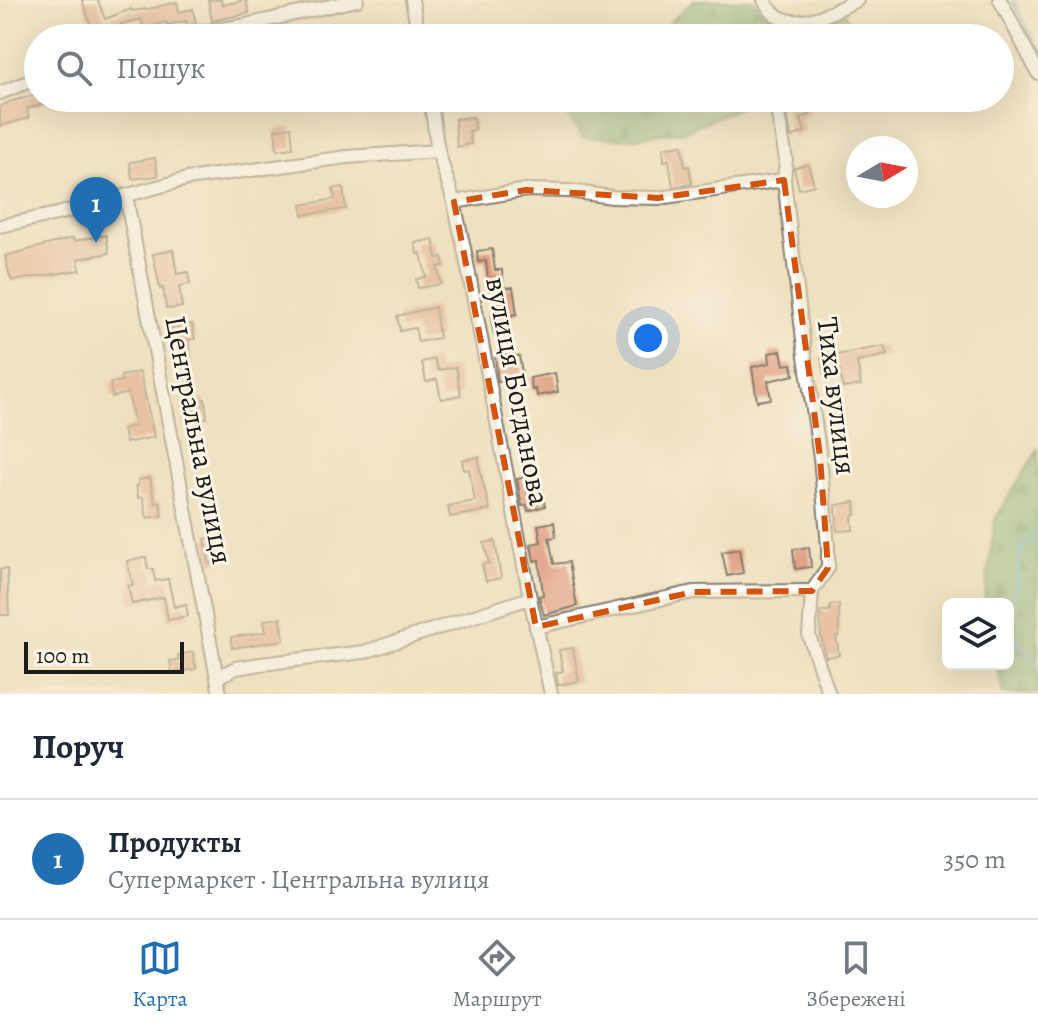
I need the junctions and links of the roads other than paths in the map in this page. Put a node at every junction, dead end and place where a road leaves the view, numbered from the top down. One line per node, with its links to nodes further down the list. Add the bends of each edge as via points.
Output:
1 (357, 0): 6 (street)
2 (412, 0): 7 (street)
3 (764, 0): 4 (street, via 784,20 809,22)
4 (857, 0)
5 (1000, 0): 8 (street)
6 (250, 24)
7 (416, 24)
8 (1012, 24)
9 (1014, 27): 10 (street)
10 (1038, 73)
11 (24, 84): 12 (street)
12 (0, 93)
13 (432, 112): 15 (street, вулиця Богданова)
14 (778, 112): 16 (street, Тиха вулиця)
15 (438, 151): 17 (street, via 234,172); 18 (street, вулиця Богданова)
16 (784, 180): 18 (street, via 658,198 526,190); 20 (street, Тиха вулиця, via 828,546 828,568)
17 (126, 196): 19 (street); 23 (street, Центральна вулиця)
18 (454, 202): 21 (street, вулиця Богданова)
19 (0, 226)
20 (812, 591): 22 (street, via 693,592); 26 (street, Тиха вулиця, via 809,636)
21 (530, 598): 22 (street, вулиця Богданова); 23 (street, via 364,652 236,668)
22 (536, 627): 25 (street, вулиця Богданова)
23 (217, 677): 24 (street, Центральна вулиця)
24 (220, 694)
25 (551, 694)
26 (829, 694)

